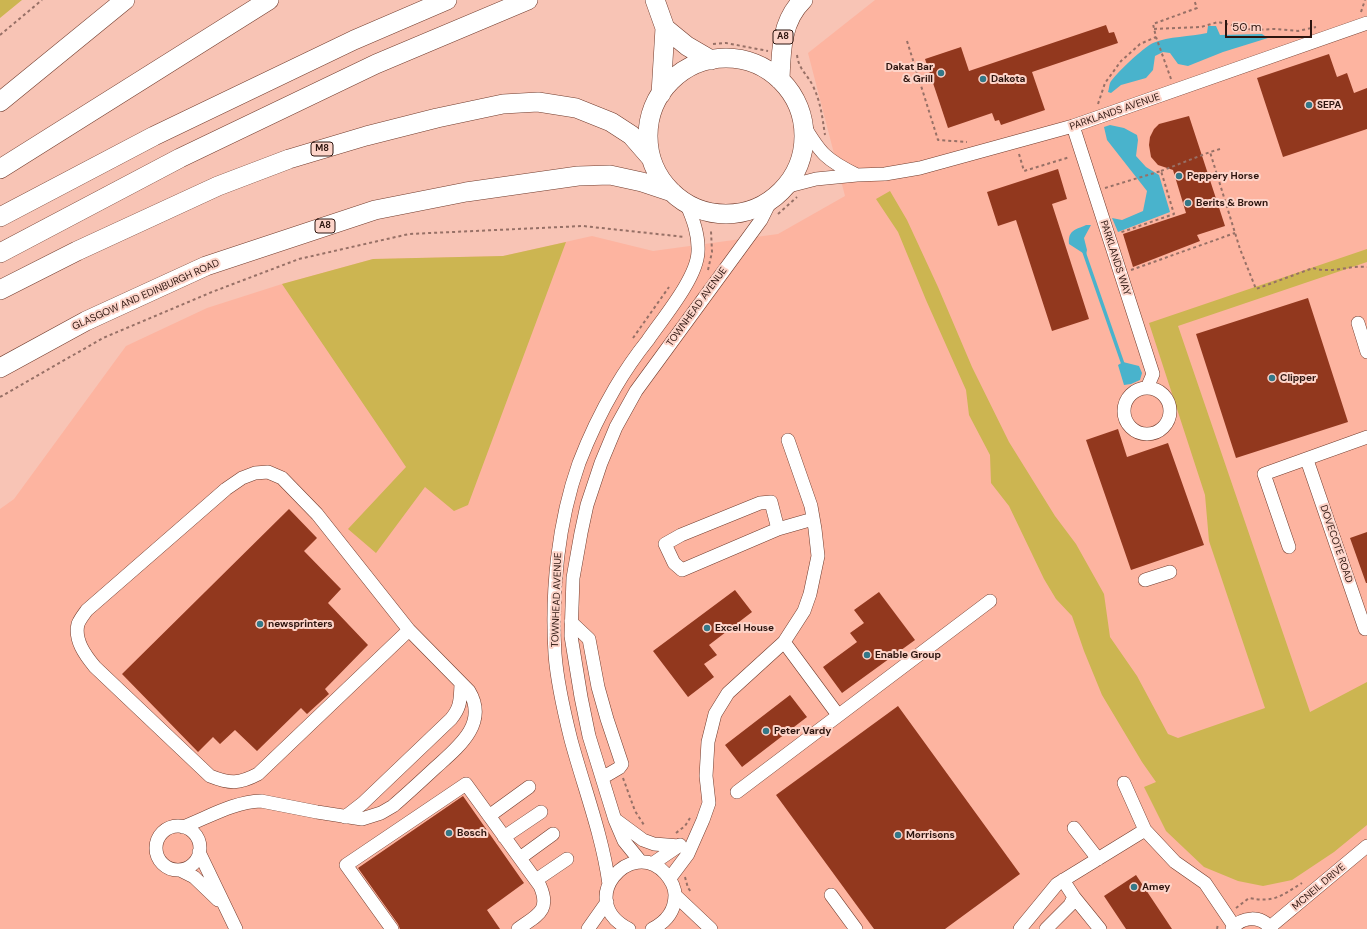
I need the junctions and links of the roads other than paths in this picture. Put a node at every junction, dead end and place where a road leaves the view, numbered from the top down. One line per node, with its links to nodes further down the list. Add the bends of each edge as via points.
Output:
1 (125, 0): 12 (highway)
2 (269, 0): 16 (highway)
3 (447, 0): 21 (highway, via 354,40 154,136)
4 (528, 0): 22 (highway, via 376,64 187,154)
5 (655, 0): 8 (highway)
6 (803, 0): 10 (highway, A8, via 789,18 782,40)
7 (1367, 23): 14 (street, PARKLANDS AVENUE)
8 (665, 28): 9 (highway, via 692,49); 11 (highway)
9 (712, 52): 10 (highway, GLASGOW AND EDINBURGH ROAD, via 726,59 755,64); 11 (highway, via 683,72)
10 (780, 80): 13 (highway, GLASGOW AND EDINBURGH ROAD, via 795,100)
11 (661, 94): 15 (highway, via 653,109 649,125 648,142)
12 (0, 102)
13 (803, 124): 17 (street, PARKLANDS AVENUE, via 816,146 828,158); 18 (highway, GLASGOW AND EDINBURGH ROAD, via 804,141)
14 (1073, 126): 17 (street, PARKLANDS AVENUE, via 920,168 885,174); 27 (street, PARKLANDS WAY, via 1153,374)
15 (651, 158): 19 (highway, via 663,182); 23 (highway, M8, via 631,135 611,122 576,108 538,102 503,104 366,136 290,159 218,186 77,251)
16 (0, 169)
17 (858, 175): 18 (street, PARKLANDS AVENUE, via 816,179)
18 (793, 191): 20 (highway, GLASGOW AND EDINBURGH ROAD)
19 (679, 198): 20 (highway, GLASGOW AND EDINBURGH ROAD, via 707,212 729,214 758,207); 26 (highway, GLASGOW AND EDINBURGH ROAD / A8, via 642,182 610,175 578,176 466,192 375,210 206,266 86,321); 69 (street, TOWNHEAD AVENUE, via 697,234 699,253 695,267 684,288 615,388 597,420 579,464 566,508 558,556 555,654 571,740 600,838)
20 (773, 209): 37 (street, TOWNHEAD AVENUE, via 761,220 636,391 616,427 601,463 586,512 573,578)
21 (0, 217)
22 (0, 253)
23 (0, 290)
24 (1358, 323): 25 (street)
25 (1367, 352)
26 (0, 368)
27 (1147, 388)
28 (1367, 437): 30 (street)
29 (788, 440): 31 (street, via 811,506)
30 (1307, 460): 33 (street, via 1264,474); 38 (street, DOVECOTE ROAD)
31 (813, 519): 32 (street); 40 (street, via 818,556 810,594 804,611)
32 (778, 529): 32 (street, via 682,570 674,563 665,544 760,503 771,502)
33 (1289, 547)
34 (1170, 572): 35 (street)
35 (1145, 580)
36 (990, 601): 42 (street)
37 (571, 622): 43 (street, TOWNHEAD AVENUE, via 571,636 588,736); 43 (street, TOWNHEAD AVENUE, via 589,639 601,700 622,764)
38 (1365, 628)
39 (409, 630): 39 (street, via 317,514 282,478 268,472 242,478 226,489 87,610 78,623 77,636 83,652 95,667 210,776 236,782 258,774); 41 (street)
40 (784, 642): 42 (street); 56 (street, via 728,694 715,714 708,742 706,776 709,803)
41 (461, 685): 50 (street, via 460,705 451,719); 50 (street, via 469,691 476,711 472,728 461,744 393,806 362,819)
42 (838, 715): 46 (street)
43 (602, 778): 51 (street, TOWNHEAD AVENUE)
44 (1124, 783): 54 (street)
45 (528, 786): 49 (street)
46 (737, 792)
47 (541, 812): 57 (street)
48 (215, 814): 50 (street, via 237,804 261,800); 52 (street); 58 (street)
49 (489, 816): 57 (street); 78 (street, via 466,784 346,865)
50 (345, 817)
51 (615, 820): 59 (street, via 642,840 654,844); 64 (street, TOWNHEAD AVENUE, via 624,841)
52 (183, 827): 58 (street, via 193,833); 65 (street, via 168,828 162,832 156,844 158,857 162,863 173,870)
53 (1074, 828): 63 (street)
54 (1145, 830): 63 (street); 75 (street, via 1175,862 1205,883)
55 (553, 834): 61 (street)
56 (695, 836): 59 (street); 66 (street, via 688,854)
57 (504, 837): 61 (street)
58 (199, 846): 65 (street, via 197,859 187,868); 74 (street)
59 (679, 846): 64 (street)
60 (1367, 846): 76 (street, MCNEIL DRIVE)
61 (520, 858): 67 (street)
62 (567, 859): 67 (street)
63 (1098, 859): 68 (street)
64 (646, 863): 66 (street, TOWNHEAD AVENUE, via 662,870); 69 (street, via 631,864 622,868)
65 (180, 870): 74 (street, via 194,877)
66 (670, 878): 70 (street)
67 (536, 880): 79 (street, via 544,896 544,906)
68 (1063, 880): 72 (street); 85 (street)
69 (609, 884): 73 (street)
70 (675, 895): 82 (street, via 674,906 669,916); 83 (street)
71 (831, 895): 84 (street)
72 (1074, 897): 86 (street, via 1070,905); 87 (street)
73 (607, 902): 80 (street); 81 (street, via 614,919)
74 (224, 907): 77 (street)
75 (1233, 928): 76 (street, via 1247,919 1256,919)
76 (1271, 928)
77 (236, 929)
78 (392, 929)
79 (518, 929)
80 (588, 929)
81 (629, 929)
82 (652, 929)
83 (711, 929)
84 (856, 929)
85 (1020, 929)
86 (1046, 929)
87 (1100, 929)

